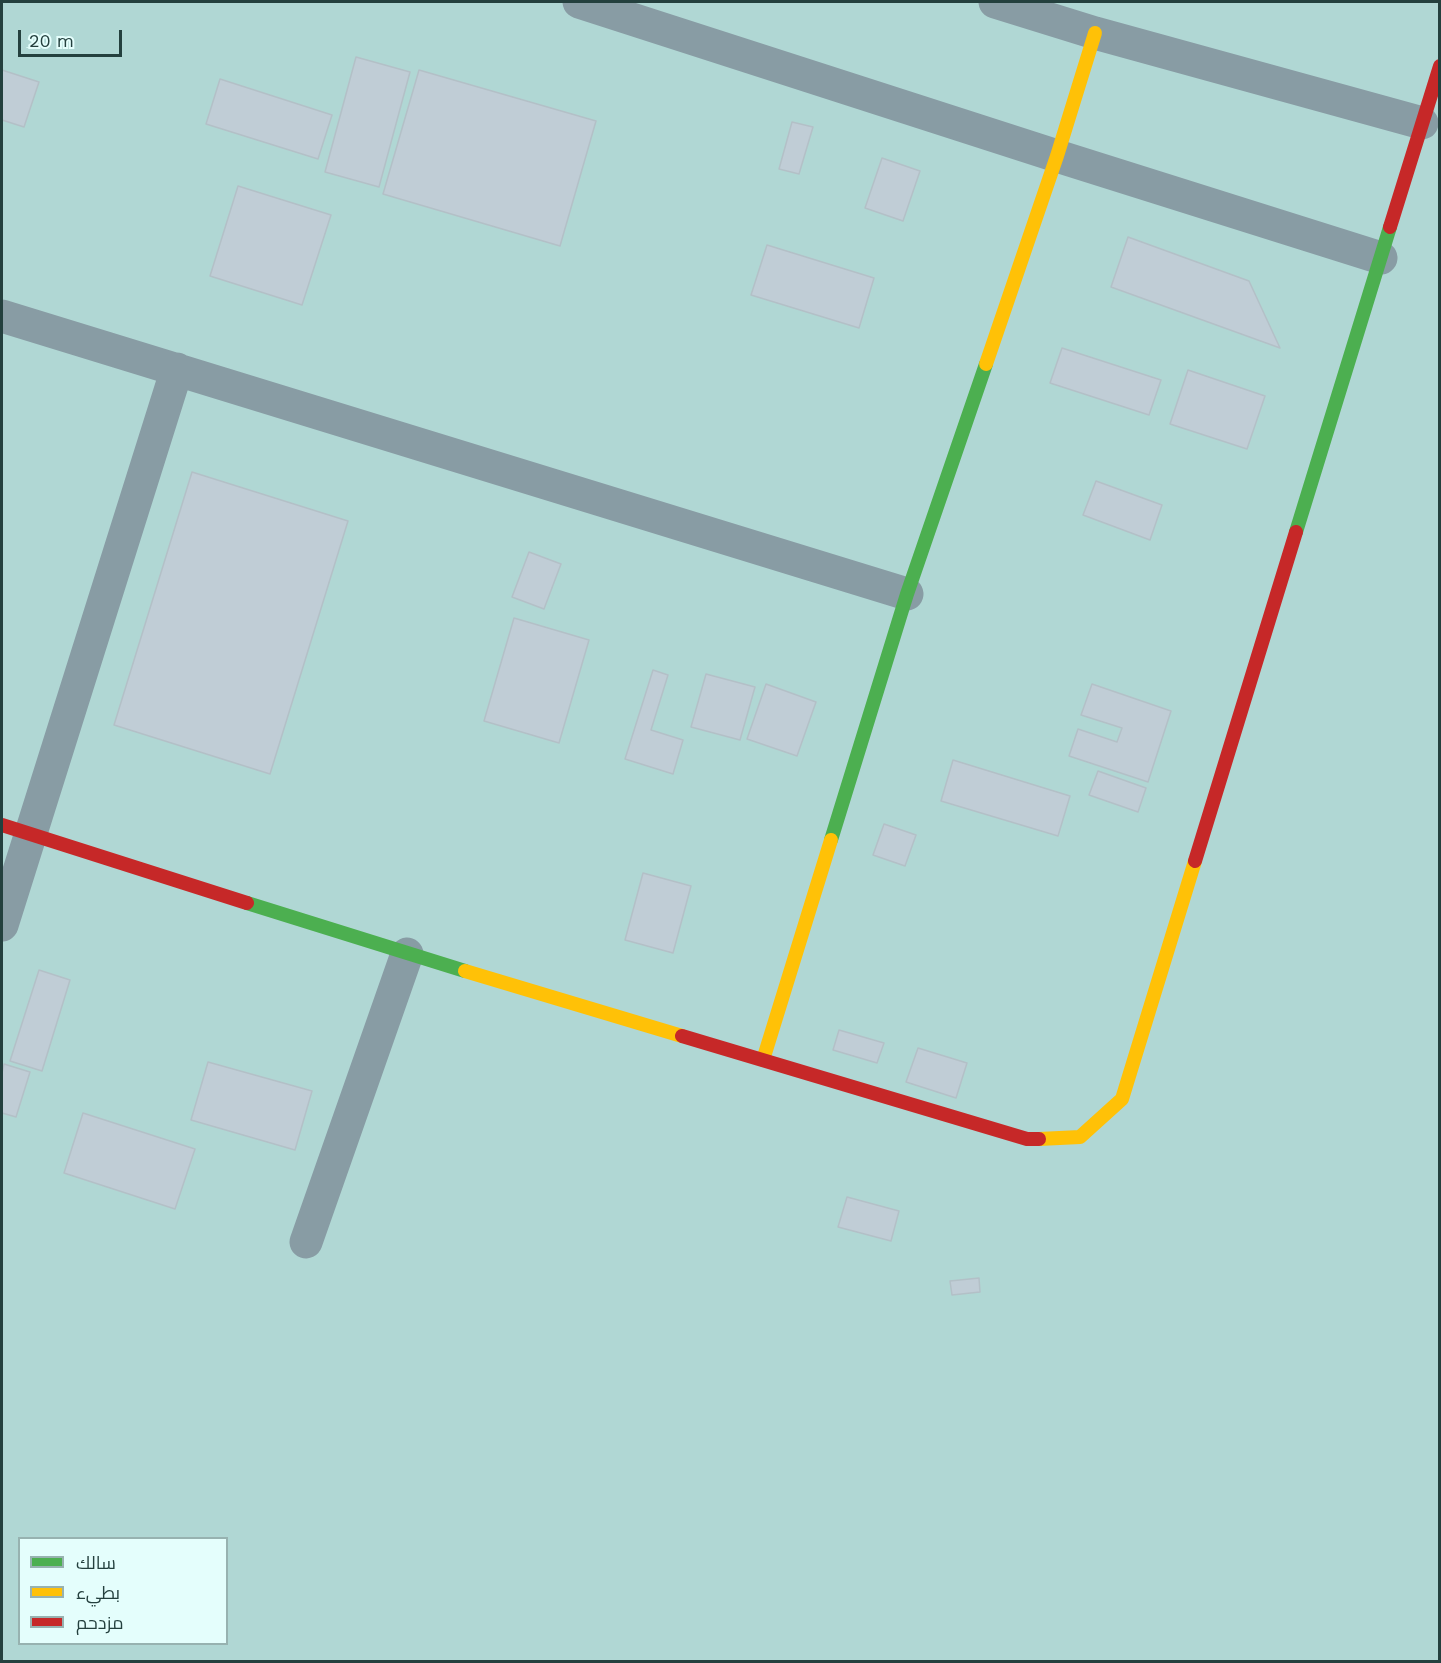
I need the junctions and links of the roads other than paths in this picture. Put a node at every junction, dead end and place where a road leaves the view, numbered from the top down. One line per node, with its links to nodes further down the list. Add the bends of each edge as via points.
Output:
1 (579, 2): 6 (street)
2 (995, 2): 3 (street)
3 (1095, 33): 5 (street); 6 (street)
4 (1440, 66): 5 (street)
5 (1422, 123): 7 (street)
6 (1057, 156): 7 (street); 10 (street)
7 (1381, 258): 14 (street, via 1122,1099 1080,1137 1027,1139)
8 (2, 316): 9 (street)
9 (177, 369): 10 (street); 11 (street)
10 (907, 594): 14 (street)
11 (16, 830): 12 (street); 13 (street)
12 (2, 925)
13 (407, 954): 14 (street); 15 (street)
14 (763, 1060)
15 (306, 1242)

